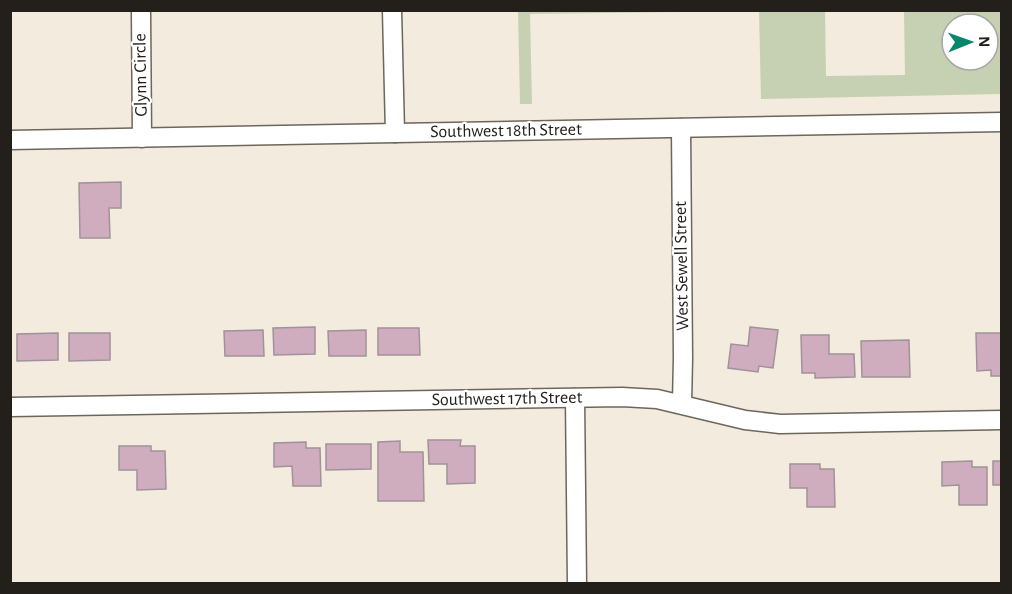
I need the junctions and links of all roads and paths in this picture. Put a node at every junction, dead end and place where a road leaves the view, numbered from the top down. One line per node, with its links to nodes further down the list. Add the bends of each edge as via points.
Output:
1 (392, 10): 5 (street)
2 (141, 13): 6 (street, Glynn Circle)
3 (1002, 122): 4 (street, Southwest 18th Street)
4 (681, 128): 5 (street, Southwest 18th Street); 9 (street, West Sewell Street)
5 (395, 133): 6 (street, Southwest 18th Street)
6 (142, 138): 7 (street, Southwest 18th Street)
7 (10, 140)
8 (575, 398): 9 (street, Southwest 17th Street, via 657,399); 10 (street, Southwest 17th Street); 12 (street)
9 (681, 404): 11 (street, Southwest 17th Street, via 745,420 780,424)
10 (10, 407)
11 (1002, 420)
12 (577, 584)

